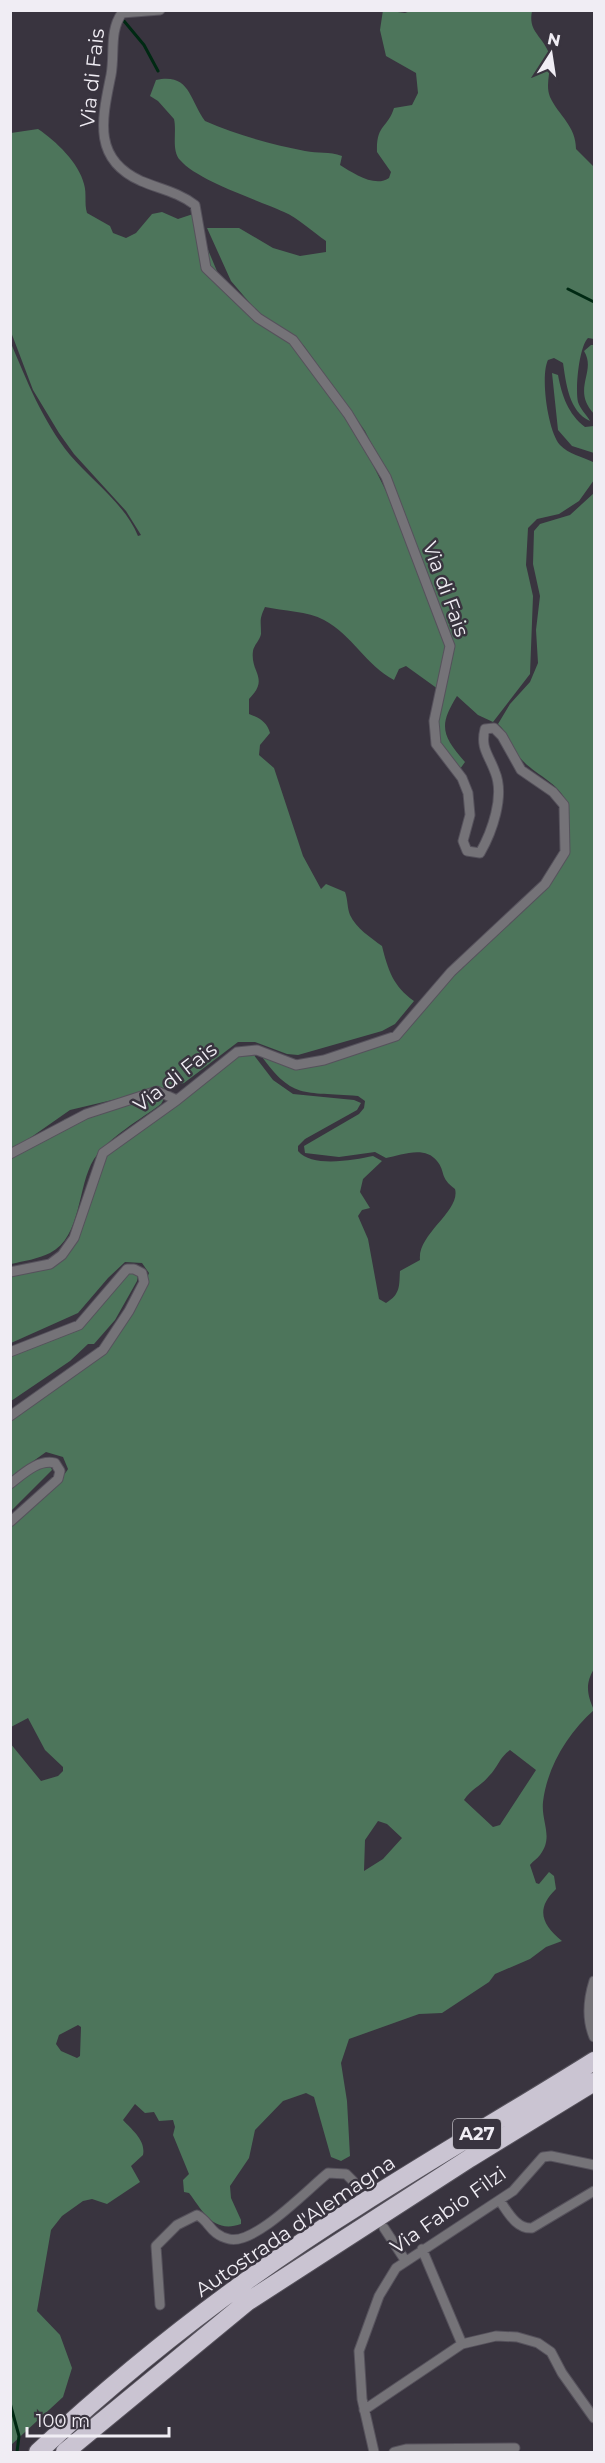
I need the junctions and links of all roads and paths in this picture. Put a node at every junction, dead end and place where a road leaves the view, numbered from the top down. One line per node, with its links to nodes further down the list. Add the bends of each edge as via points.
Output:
1 (160, 10): 2 (street, Via di Fais, via 122,13 116,22 103,113 104,144 115,166 141,181 181,194 195,205 206,268 258,318 293,340 348,414 386,477 450,646 434,721 436,744 462,778 468,793 470,815 464,841 467,851 480,853 499,801 496,774 483,745 485,729 494,728 521,770 553,792 564,805 565,852 545,884 451,972 396,1036 296,1065 256,1050 237,1052)
2 (177, 1100): 3 (street, via 157,1091 86,1114); 4 (street, Via di Fais, via 103,1153 74,1238 62,1255 50,1264)
3 (10, 1154)
4 (10, 1272)
5 (10, 1352): 6 (street, via 79,1325 127,1269 142,1273 144,1282 103,1350)
6 (10, 1416)
7 (10, 1484): 8 (street, via 47,1461 55,1463 60,1471 57,1479)
8 (10, 1522)
9 (594, 1981): 10 (street, via 588,2004)
10 (594, 2037)
11 (594, 2061): 25 (highway, Autostrada d'Alemagna / A27, via 357,2206 238,2287)
12 (594, 2082): 26 (highway, Autostrada d'Alemagna / A27, via 247,2302)
13 (594, 2165): 16 (street, Via Fabio Filzi, via 543,2157)
14 (353, 2181): 20 (street, via 346,2174 328,2173 259,2231 242,2239 231,2240 212,2232 197,2215 177,2225 156,2246)
15 (594, 2191): 16 (street, via 524,2229)
16 (500, 2200): 18 (street, Via Fabio Filzi)
17 (384, 2228): 19 (street)
18 (422, 2249): 19 (street, Via Fabio Filzi); 21 (street)
19 (405, 2260): 22 (street, Via Fabio Filzi, via 387,2281 366,2325 359,2351)
20 (160, 2305)
21 (462, 2344): 22 (street); 23 (street, via 496,2336 538,2343 551,2352)
22 (364, 2410): 27 (street, Via Fabio Filzi)
23 (594, 2418)
24 (514, 2448): 28 (street)
25 (41, 2449)
26 (66, 2452)
27 (374, 2452)
28 (394, 2452)

